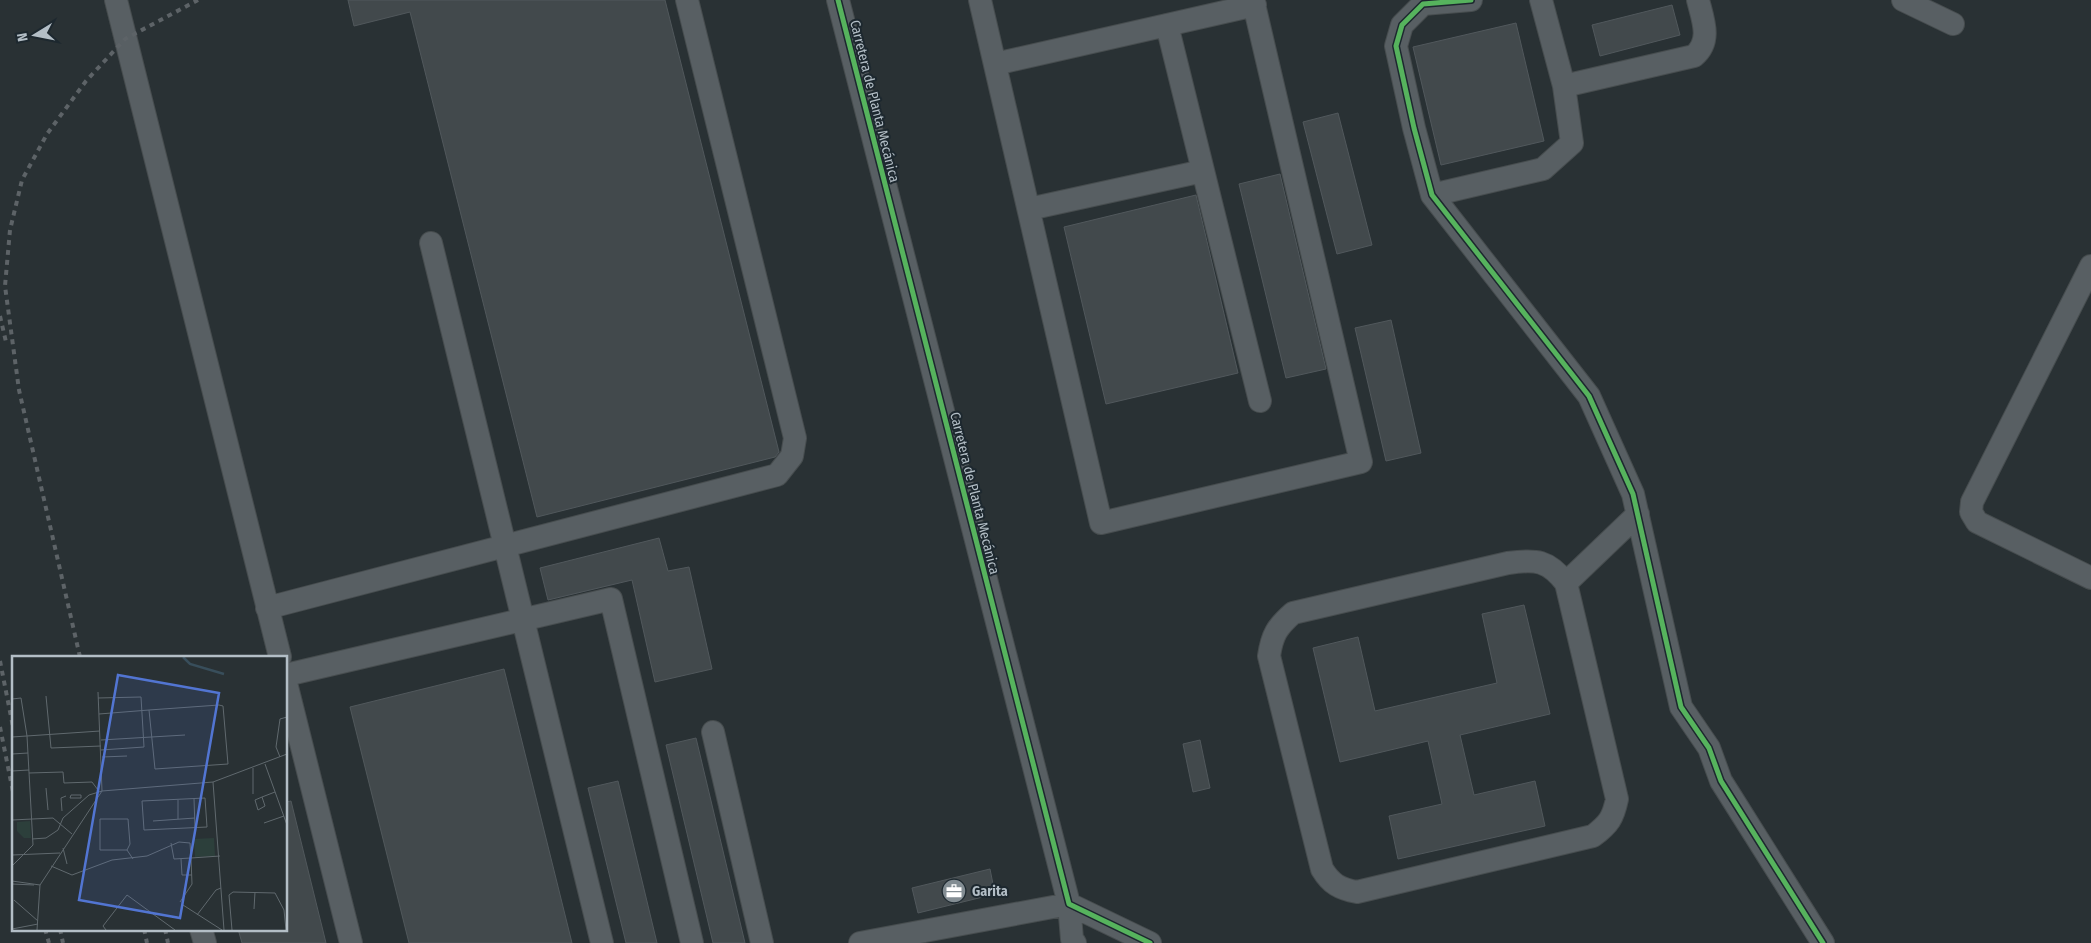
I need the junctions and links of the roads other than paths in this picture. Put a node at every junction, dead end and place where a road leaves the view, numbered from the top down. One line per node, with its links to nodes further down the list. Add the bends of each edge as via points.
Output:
1 (116, 0): 24 (street)
2 (687, 0): 21 (street, via 794,438 792,456 777,475 637,501)
3 (838, 0): 30 (street, Carretera de Planta Mecánica)
4 (980, 0): 12 (street)
5 (1471, 0): 15 (street, via 1423,4 1402,26 1396,46)
6 (1541, 0): 13 (street)
7 (1698, 0): 13 (street, via 1706,38 1700,52 1694,56)
8 (1903, 0): 10 (street)
9 (1254, 2): 11 (street); 16 (street, via 1361,462 1101,523)
10 (1953, 24)
11 (1167, 25): 12 (street); 14 (street)
12 (995, 64): 16 (street)
13 (1564, 86): 15 (street, via 1572,143 1543,169)
14 (1203, 171): 16 (street); 19 (street)
15 (1432, 195): 20 (street, via 1589,396 1634,494)
16 (1029, 209)
17 (431, 243): 21 (street)
18 (2091, 266): 22 (street, via 1972,502 1970,512 1977,522)
19 (1260, 401)
20 (1638, 514): 23 (street); 40 (street, via 1681,707 1709,748 1721,781)
21 (505, 546): 24 (street); 25 (street)
22 (2091, 578)
23 (1566, 583): 23 (street, via 1556,570 1543,562 1528,560 1293,613 1281,623 1272,638 1269,656 1322,870 1328,880 1343,890 1357,892 1593,836 1606,826 1614,814 1617,799)
24 (268, 608): 26 (street)
25 (523, 619): 27 (street); 35 (street); 36 (street, via 611,599)
26 (280, 656)
27 (288, 675)
28 (288, 691): 34 (street)
29 (713, 732): 37 (street)
30 (1069, 904): 32 (street, Carretera de Planta Mecánica); 38 (street); 39 (street)
31 (201, 930): 33 (street)
32 (1071, 942)
33 (205, 943)
34 (351, 943)
35 (602, 943)
36 (692, 943)
37 (762, 943)
38 (860, 943)
39 (1150, 943)
40 (1823, 943)

